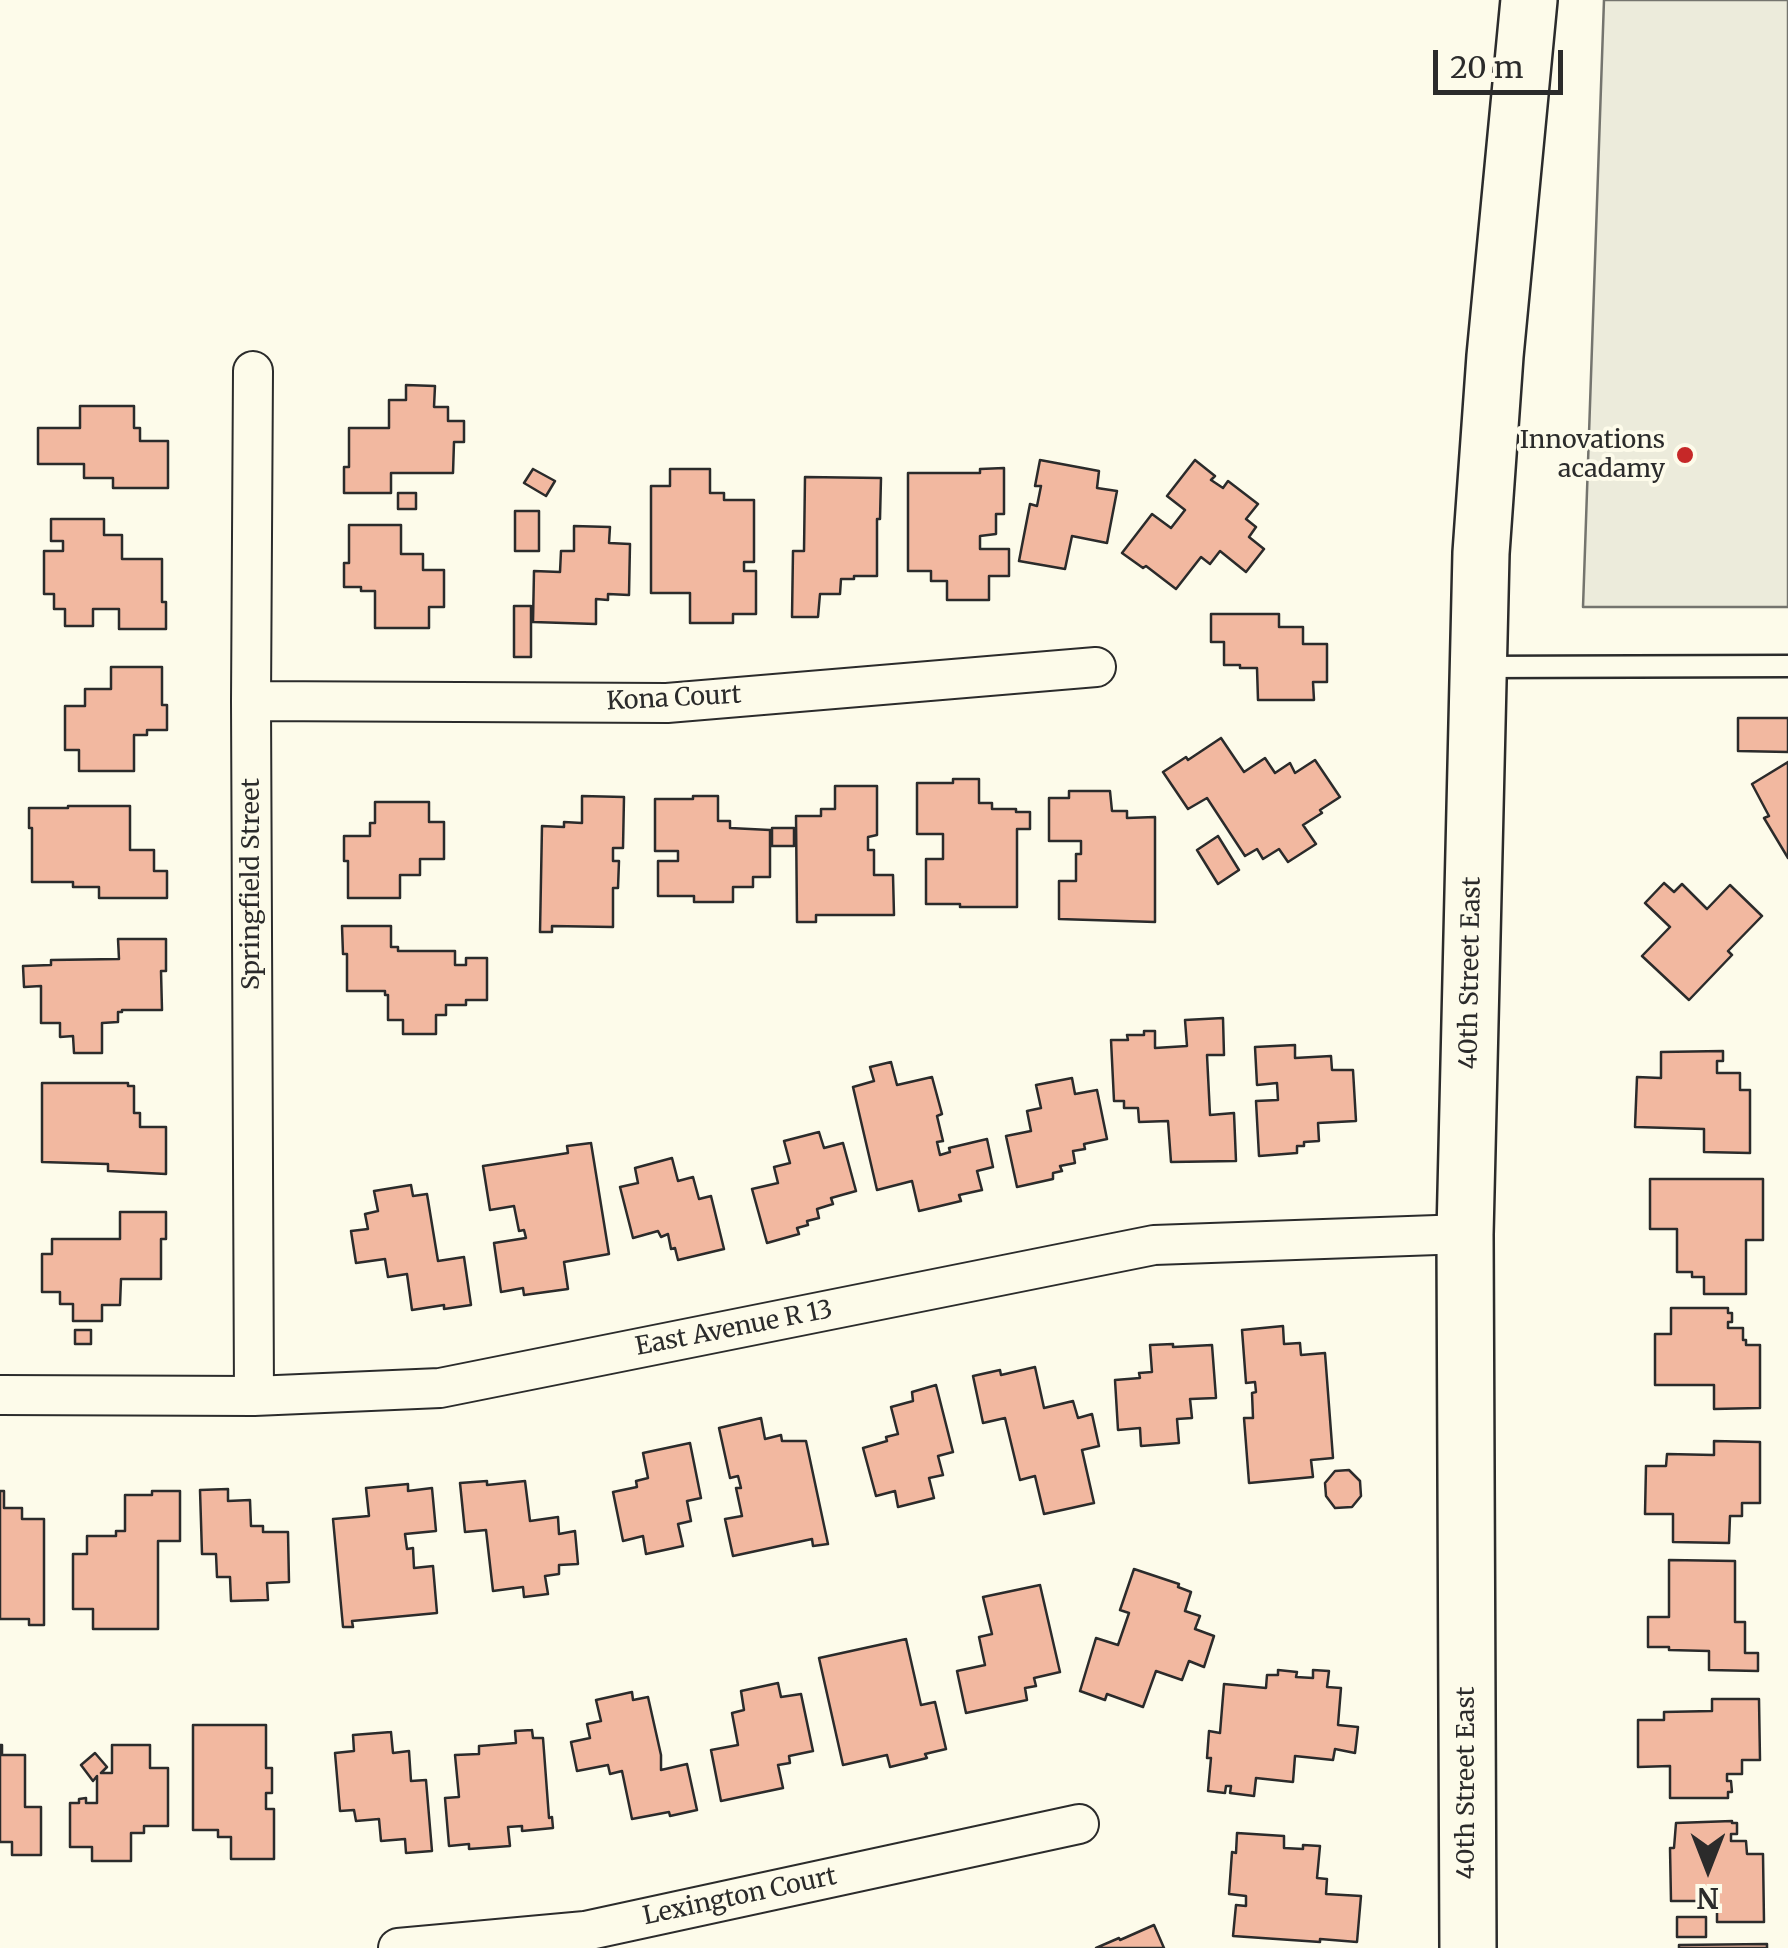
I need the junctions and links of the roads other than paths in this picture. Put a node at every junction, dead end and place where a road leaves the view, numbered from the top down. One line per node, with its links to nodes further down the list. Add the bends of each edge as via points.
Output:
1 (1529, 0): 5 (main road, 40th Street East, via 1494,376)
2 (253, 371): 6 (street, Springfield Street)
3 (1788, 666): 5 (lane)
4 (1096, 667): 6 (street, Kona Court, via 666,702)
5 (1478, 667): 7 (main road, 40th Street East)
6 (251, 701): 9 (street, Springfield Street)
7 (1465, 1234): 9 (street, East Avenue R 13, via 1154,1245 440,1388); 12 (main road, 40th Street East)
8 (0, 1396): 9 (street, East Avenue R 13)
9 (254, 1396)
10 (1079, 1824): 11 (street, Lexington Court, via 586,1931)
11 (398, 1948)
12 (1468, 1948)

